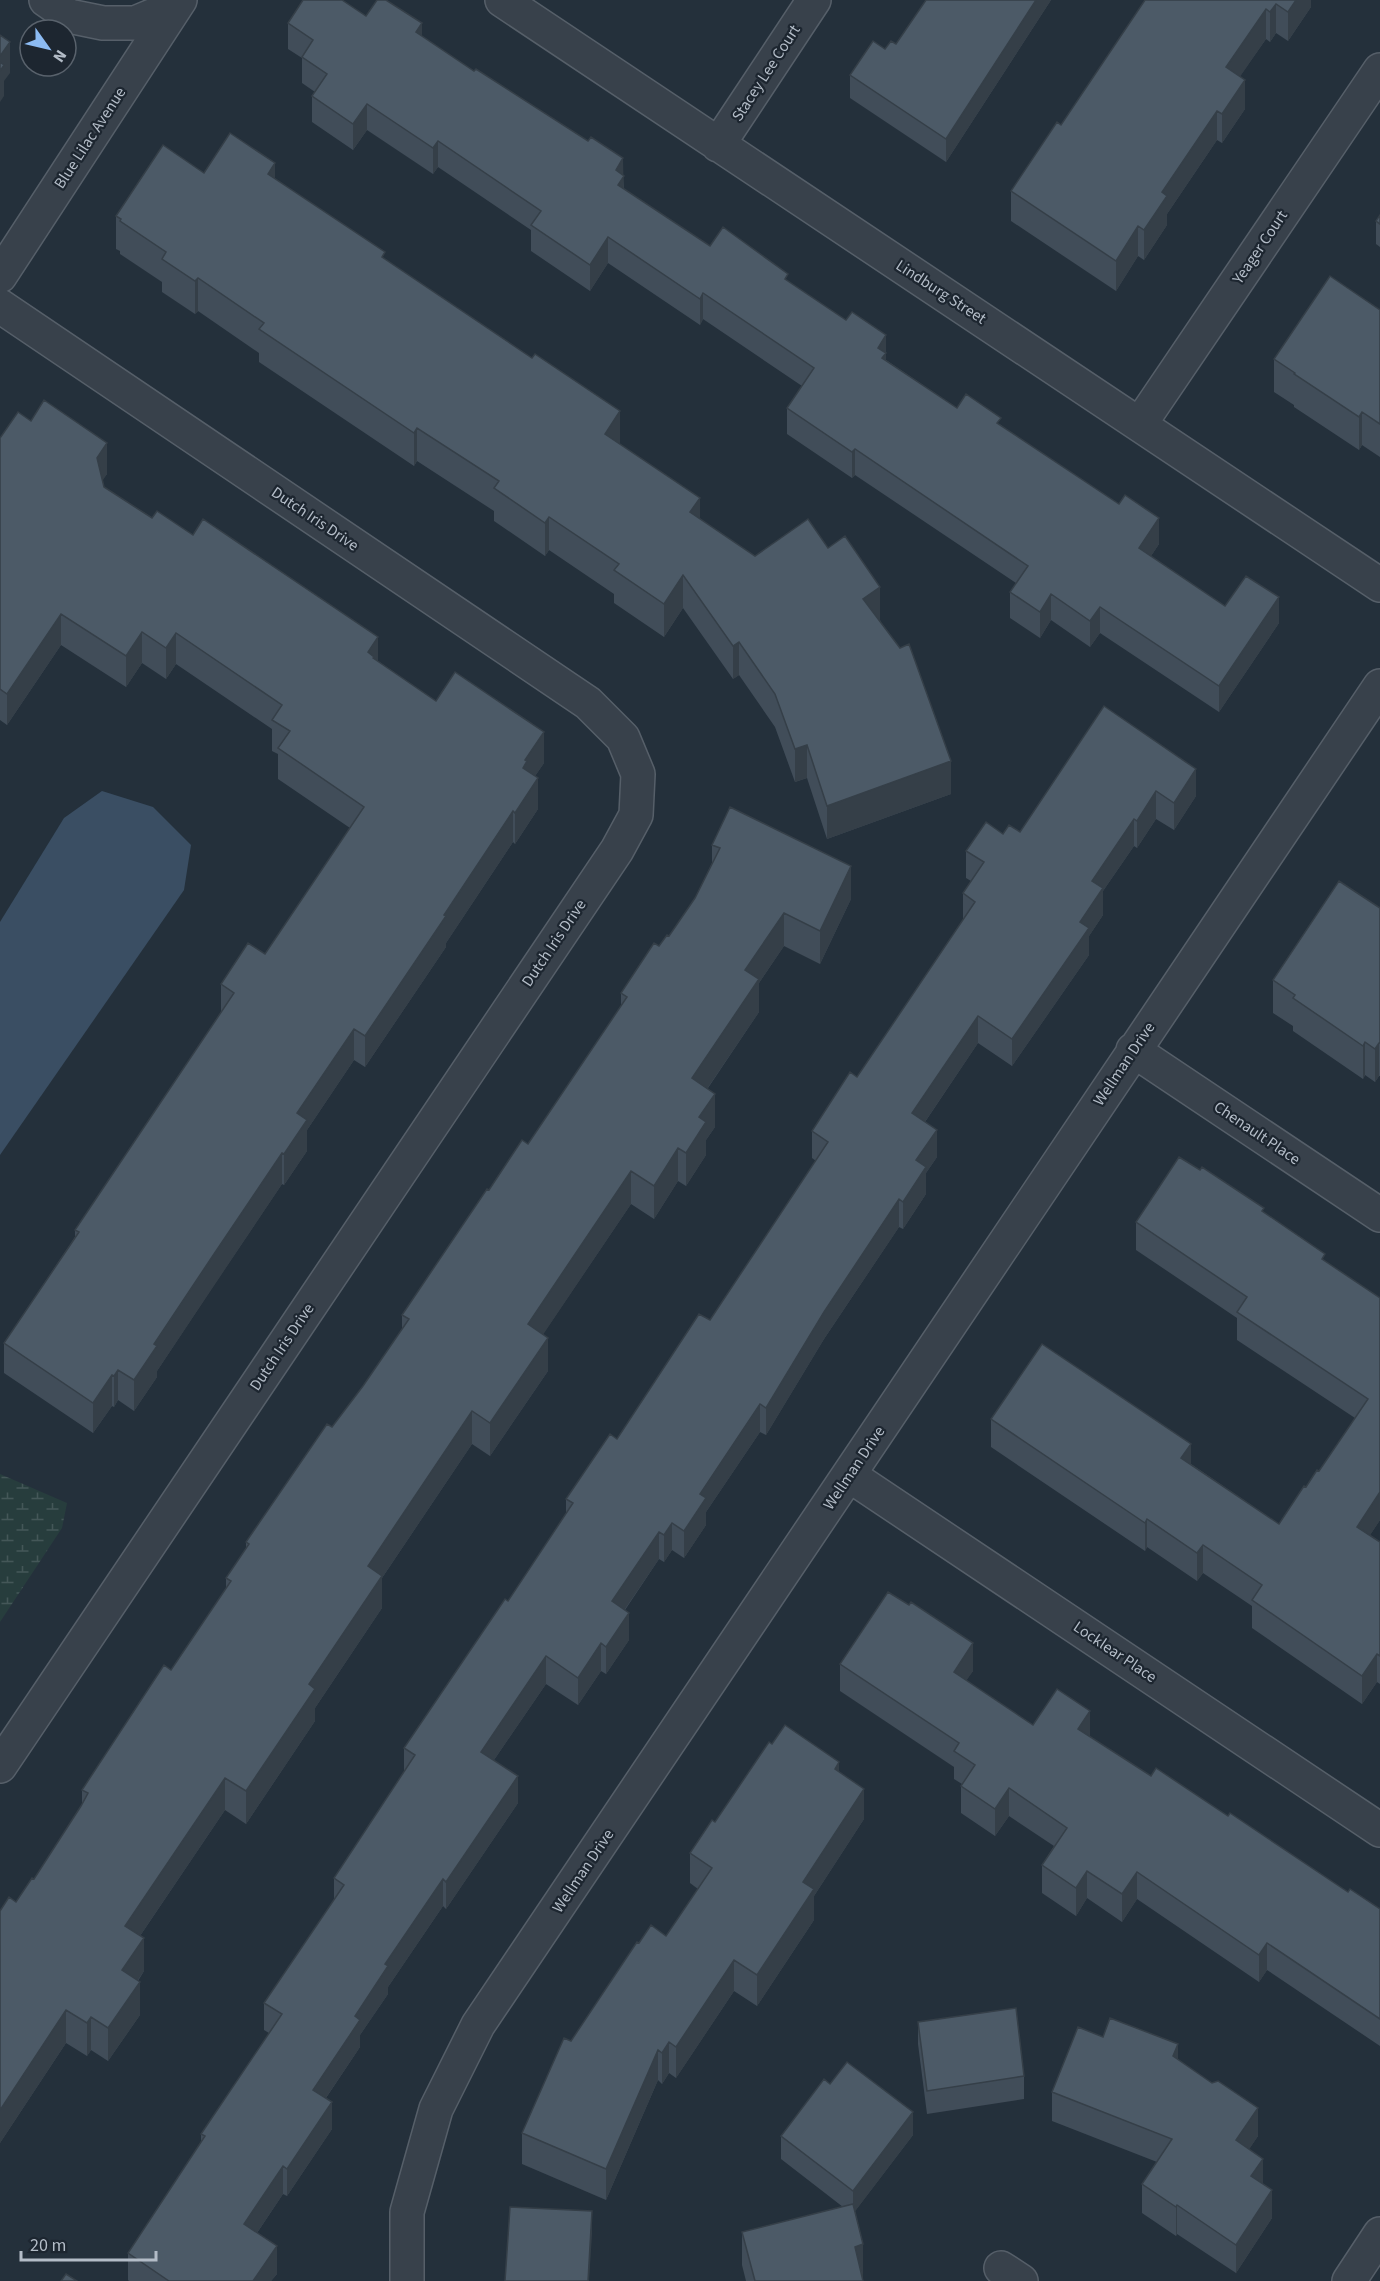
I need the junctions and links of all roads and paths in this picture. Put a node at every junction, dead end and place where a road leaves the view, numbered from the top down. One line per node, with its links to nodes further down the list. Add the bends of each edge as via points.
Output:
1 (46, 0): 2 (street, via 69,16 103,23 135,23)
2 (179, 0): 7 (street, Blue Lilac Avenue)
3 (502, 0): 6 (street, Lindburg Street)
4 (814, 0): 6 (street, Stacey Lee Court)
5 (1380, 70): 9 (street, Yeager Court)
6 (718, 146): 9 (street, Lindburg Street)
7 (0, 276)
8 (0, 306): 15 (street, Dutch Iris Drive, via 588,703 624,738 638,774 636,815 617,850)
9 (1140, 424): 10 (street, Lindburg Street)
10 (1380, 585)
11 (1380, 686): 12 (street, Wellman Drive)
12 (1133, 1050): 13 (street, Chenault Place); 14 (street, Wellman Drive)
13 (1380, 1215)
14 (849, 1475): 16 (street, Locklear Place); 18 (street, Wellman Drive, via 478,2025 436,2109 407,2212)
15 (0, 1766)
16 (1380, 1830)
17 (1380, 2234): 19 (street)
18 (407, 2281)
19 (1349, 2281)

